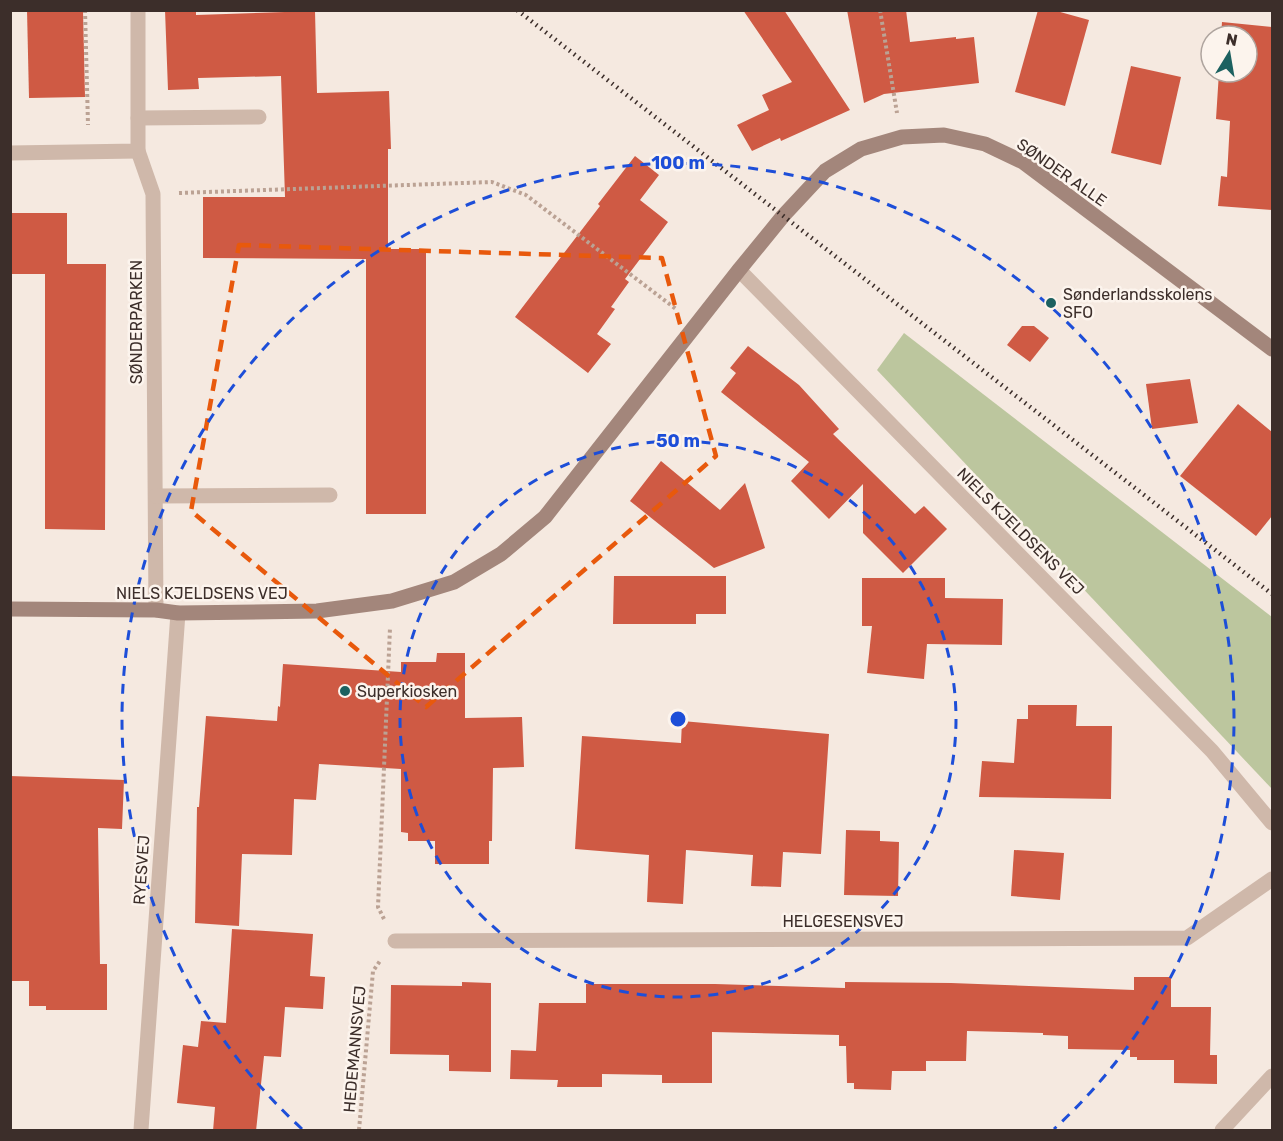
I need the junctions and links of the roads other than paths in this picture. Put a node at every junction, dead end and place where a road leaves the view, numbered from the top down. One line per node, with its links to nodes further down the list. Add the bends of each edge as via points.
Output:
1 (138, 10): 3 (street, SØNDERPARKEN)
2 (259, 117): 3 (street)
3 (138, 118): 4 (street, SØNDERPARKEN)
4 (138, 151): 5 (street); 10 (street, SØNDERPARKEN, via 153,194)
5 (10, 153)
6 (783, 216): 7 (street, NIELS KJELDSENS VEJ); 8 (street, SØNDER ALLE, via 825,171 861,149 902,137 944,135 985,144 1023,162)
7 (739, 270): 13 (street, NIELS KJELDSENS VEJ, via 545,517 501,554 454,582 392,601 317,611); 14 (street, NIELS KJELDSENS VEJ, via 1212,751)
8 (1272, 349)
9 (330, 495): 10 (street)
10 (156, 496): 12 (street, SØNDERPARKEN)
11 (10, 609): 12 (street, NIELS KJELDSENS VEJ)
12 (156, 610): 13 (street, NIELS KJELDSENS VEJ)
13 (178, 613): 18 (street, RYESVEJ)
14 (1272, 823)
15 (1272, 879): 16 (street, HELGESENSVEJ, via 1187,938)
16 (395, 941)
17 (1272, 1076): 19 (street)
18 (141, 1131)
19 (1222, 1131)

